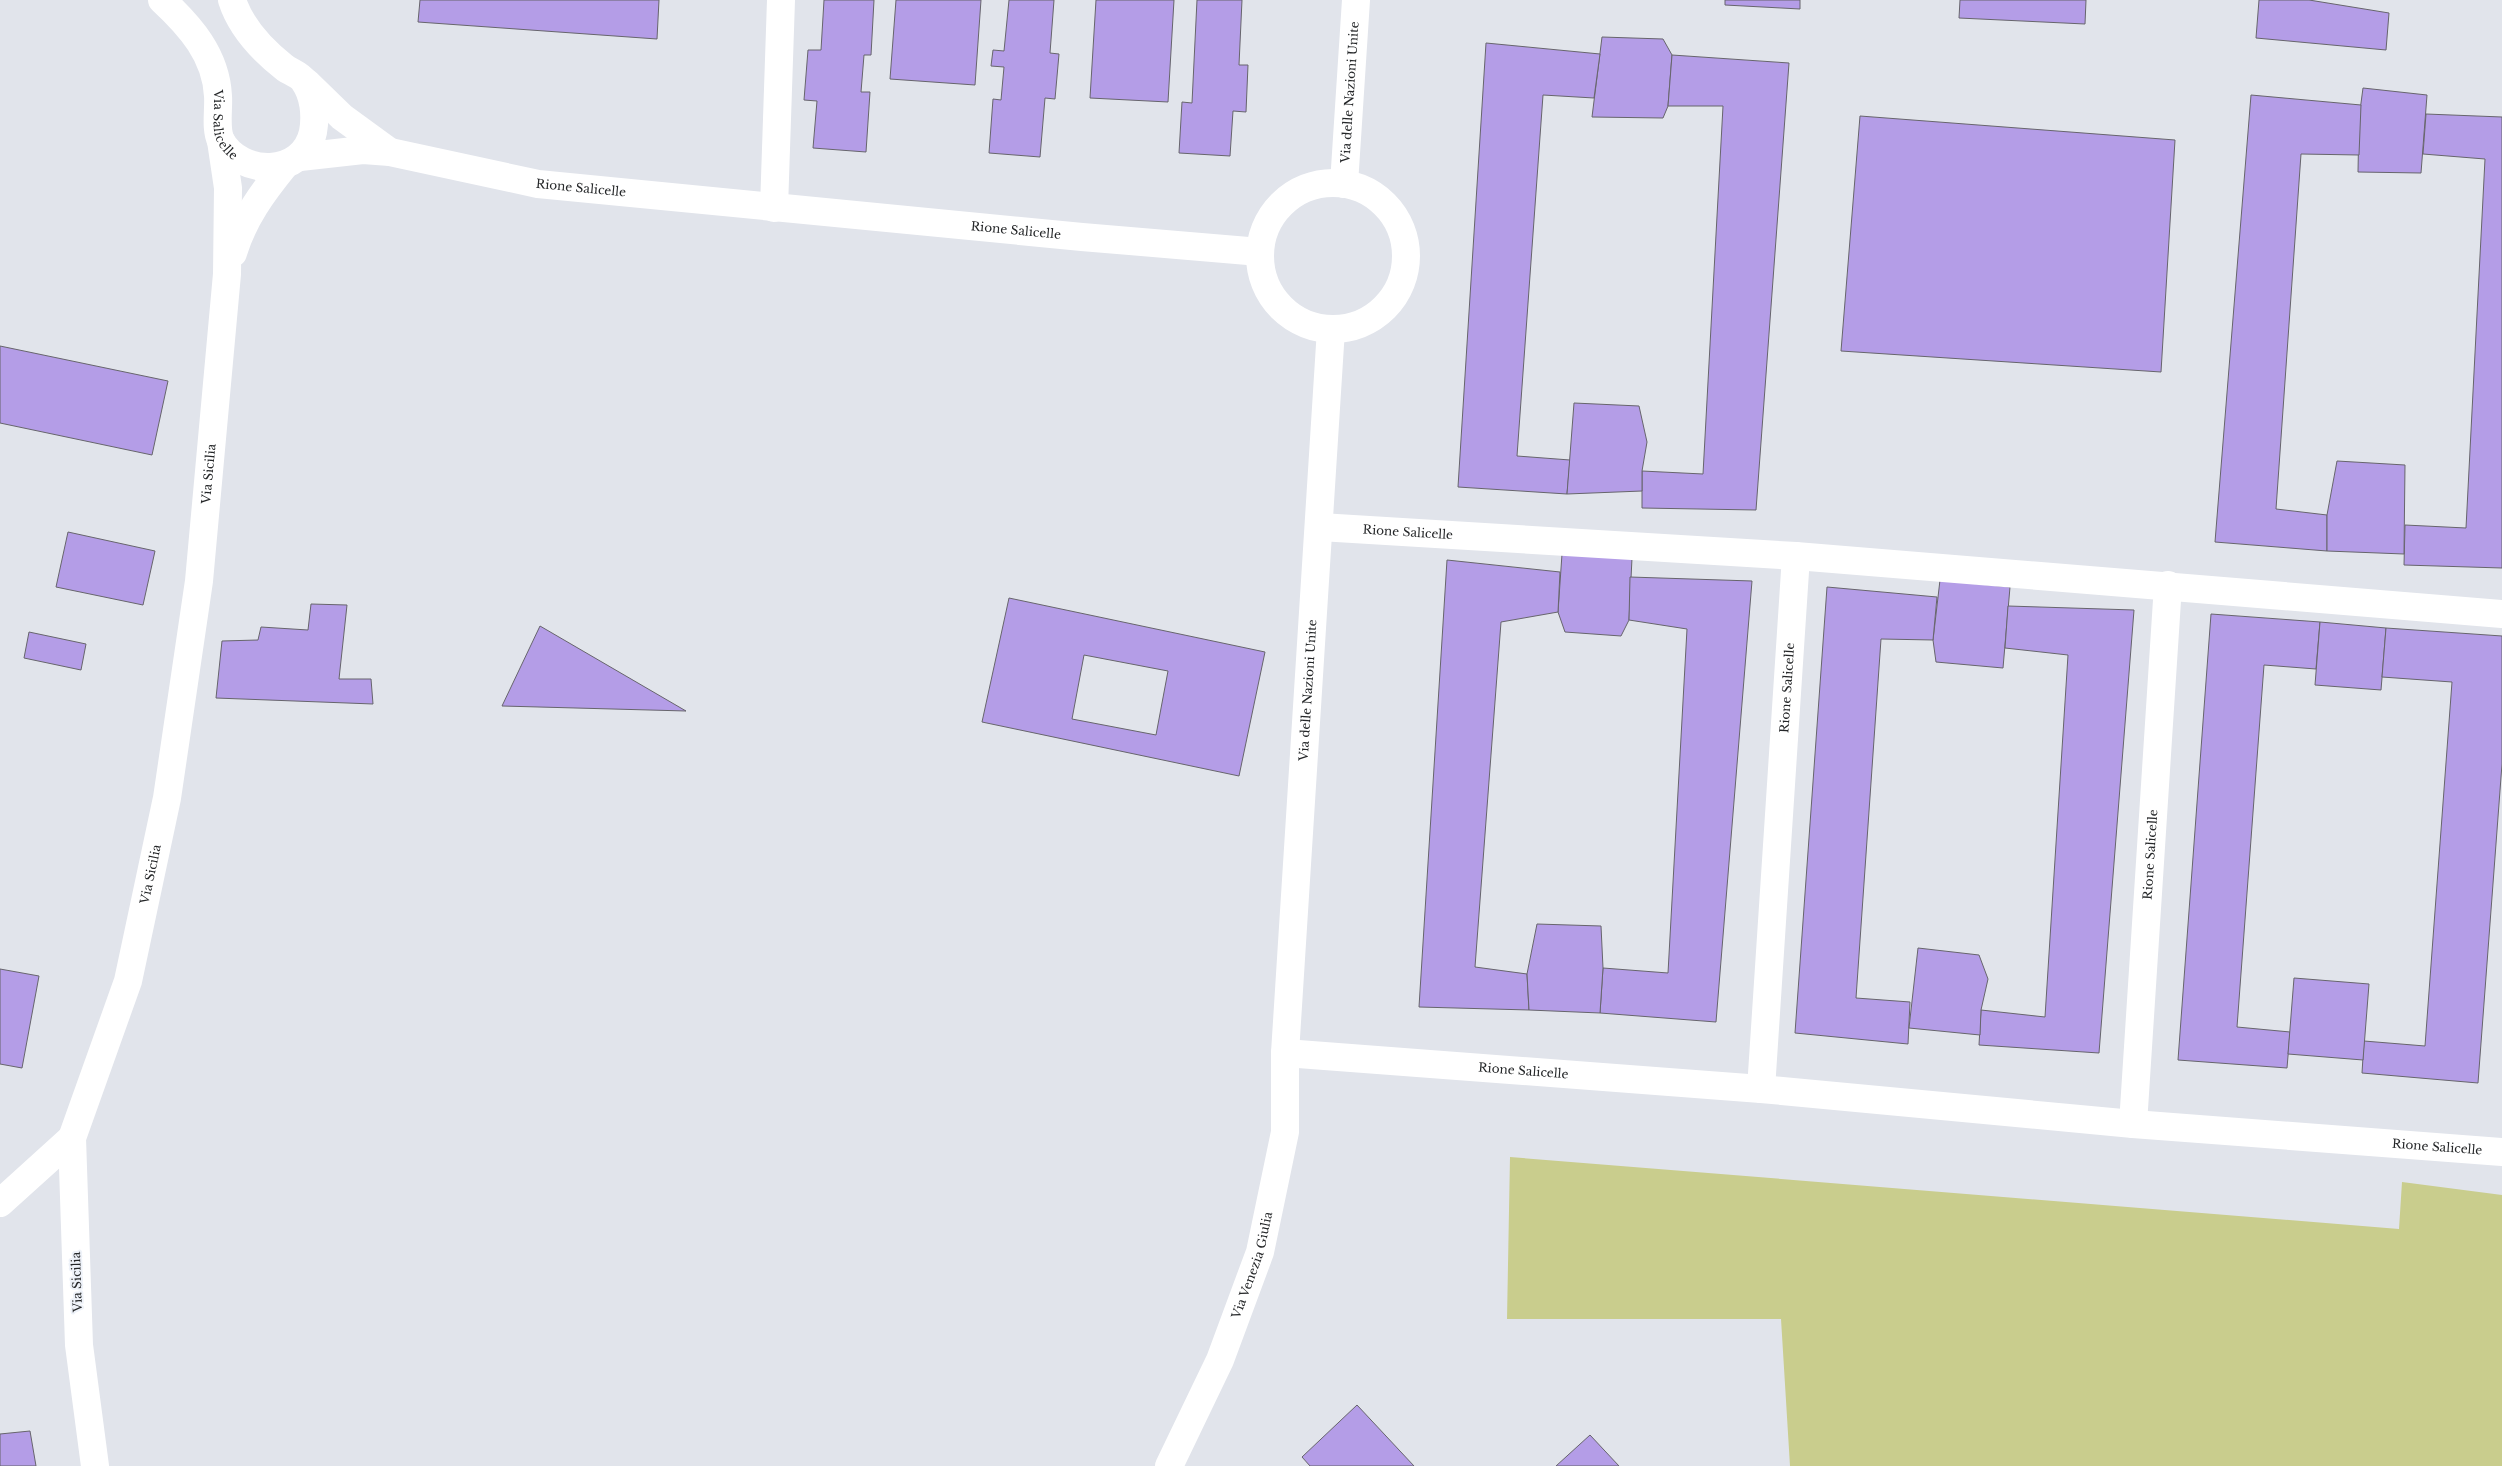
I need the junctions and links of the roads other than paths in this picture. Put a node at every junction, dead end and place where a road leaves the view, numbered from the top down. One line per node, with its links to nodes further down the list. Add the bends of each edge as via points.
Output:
1 (162, 0): 6 (street, Via Salicelle, via 193,32 206,51 218,94)
2 (232, 0): 5 (street, via 237,16 252,37 285,68)
3 (781, 0): 10 (street)
4 (1356, 0): 9 (street, Via delle Nazioni Unite)
5 (303, 79): 7 (street, Rione Salicelle, via 342,117); 8 (street, via 314,109 313,130 309,143)
6 (221, 140): 8 (street, Via Salicelle, via 246,162 273,167); 12 (street, Via Sicilia, via 228,188)
7 (390, 152): 8 (street, Rione Salicelle, via 364,150); 10 (street, Rione Salicelle, via 538,184)
8 (292, 161): 12 (street, Via Sicilia, via 254,204 238,234)
9 (1344, 184): 11 (street, via 1320,184 1297,192 1278,208 1265,228); 13 (street, via 1368,191 1392,213 1400,227 1406,250 1404,275 1394,298 1377,315 1355,326)
10 (774, 208): 11 (street, Rione Salicelle)
11 (1260, 252): 13 (street, via 1262,275 1268,289 1287,314 1308,325)
12 (227, 274): 21 (street, Via Sicilia, via 199,581 167,798 128,981)
13 (1331, 329): 14 (street, Via delle Nazioni Unite)
14 (1320, 527): 15 (street, Rione Salicelle); 18 (street, Via delle Nazioni Unite)
15 (1796, 556): 16 (street, Rione Salicelle); 19 (street, Rione Salicelle)
16 (2168, 586): 17 (street, Rione Salicelle); 20 (street, Rione Salicelle)
17 (2502, 614)
18 (1284, 1053): 19 (street, Rione Salicelle); 25 (street, Via Venezia Giulia, via 1285,1132 1260,1252 1220,1360)
19 (1761, 1089): 20 (street, Rione Salicelle)
20 (2133, 1124): 22 (street, Rione Salicelle)
21 (72, 1138): 23 (street); 24 (street, Via Sicilia, via 79,1345)
22 (2502, 1152)
23 (0, 1203)
24 (95, 1466)
25 (1169, 1466)

